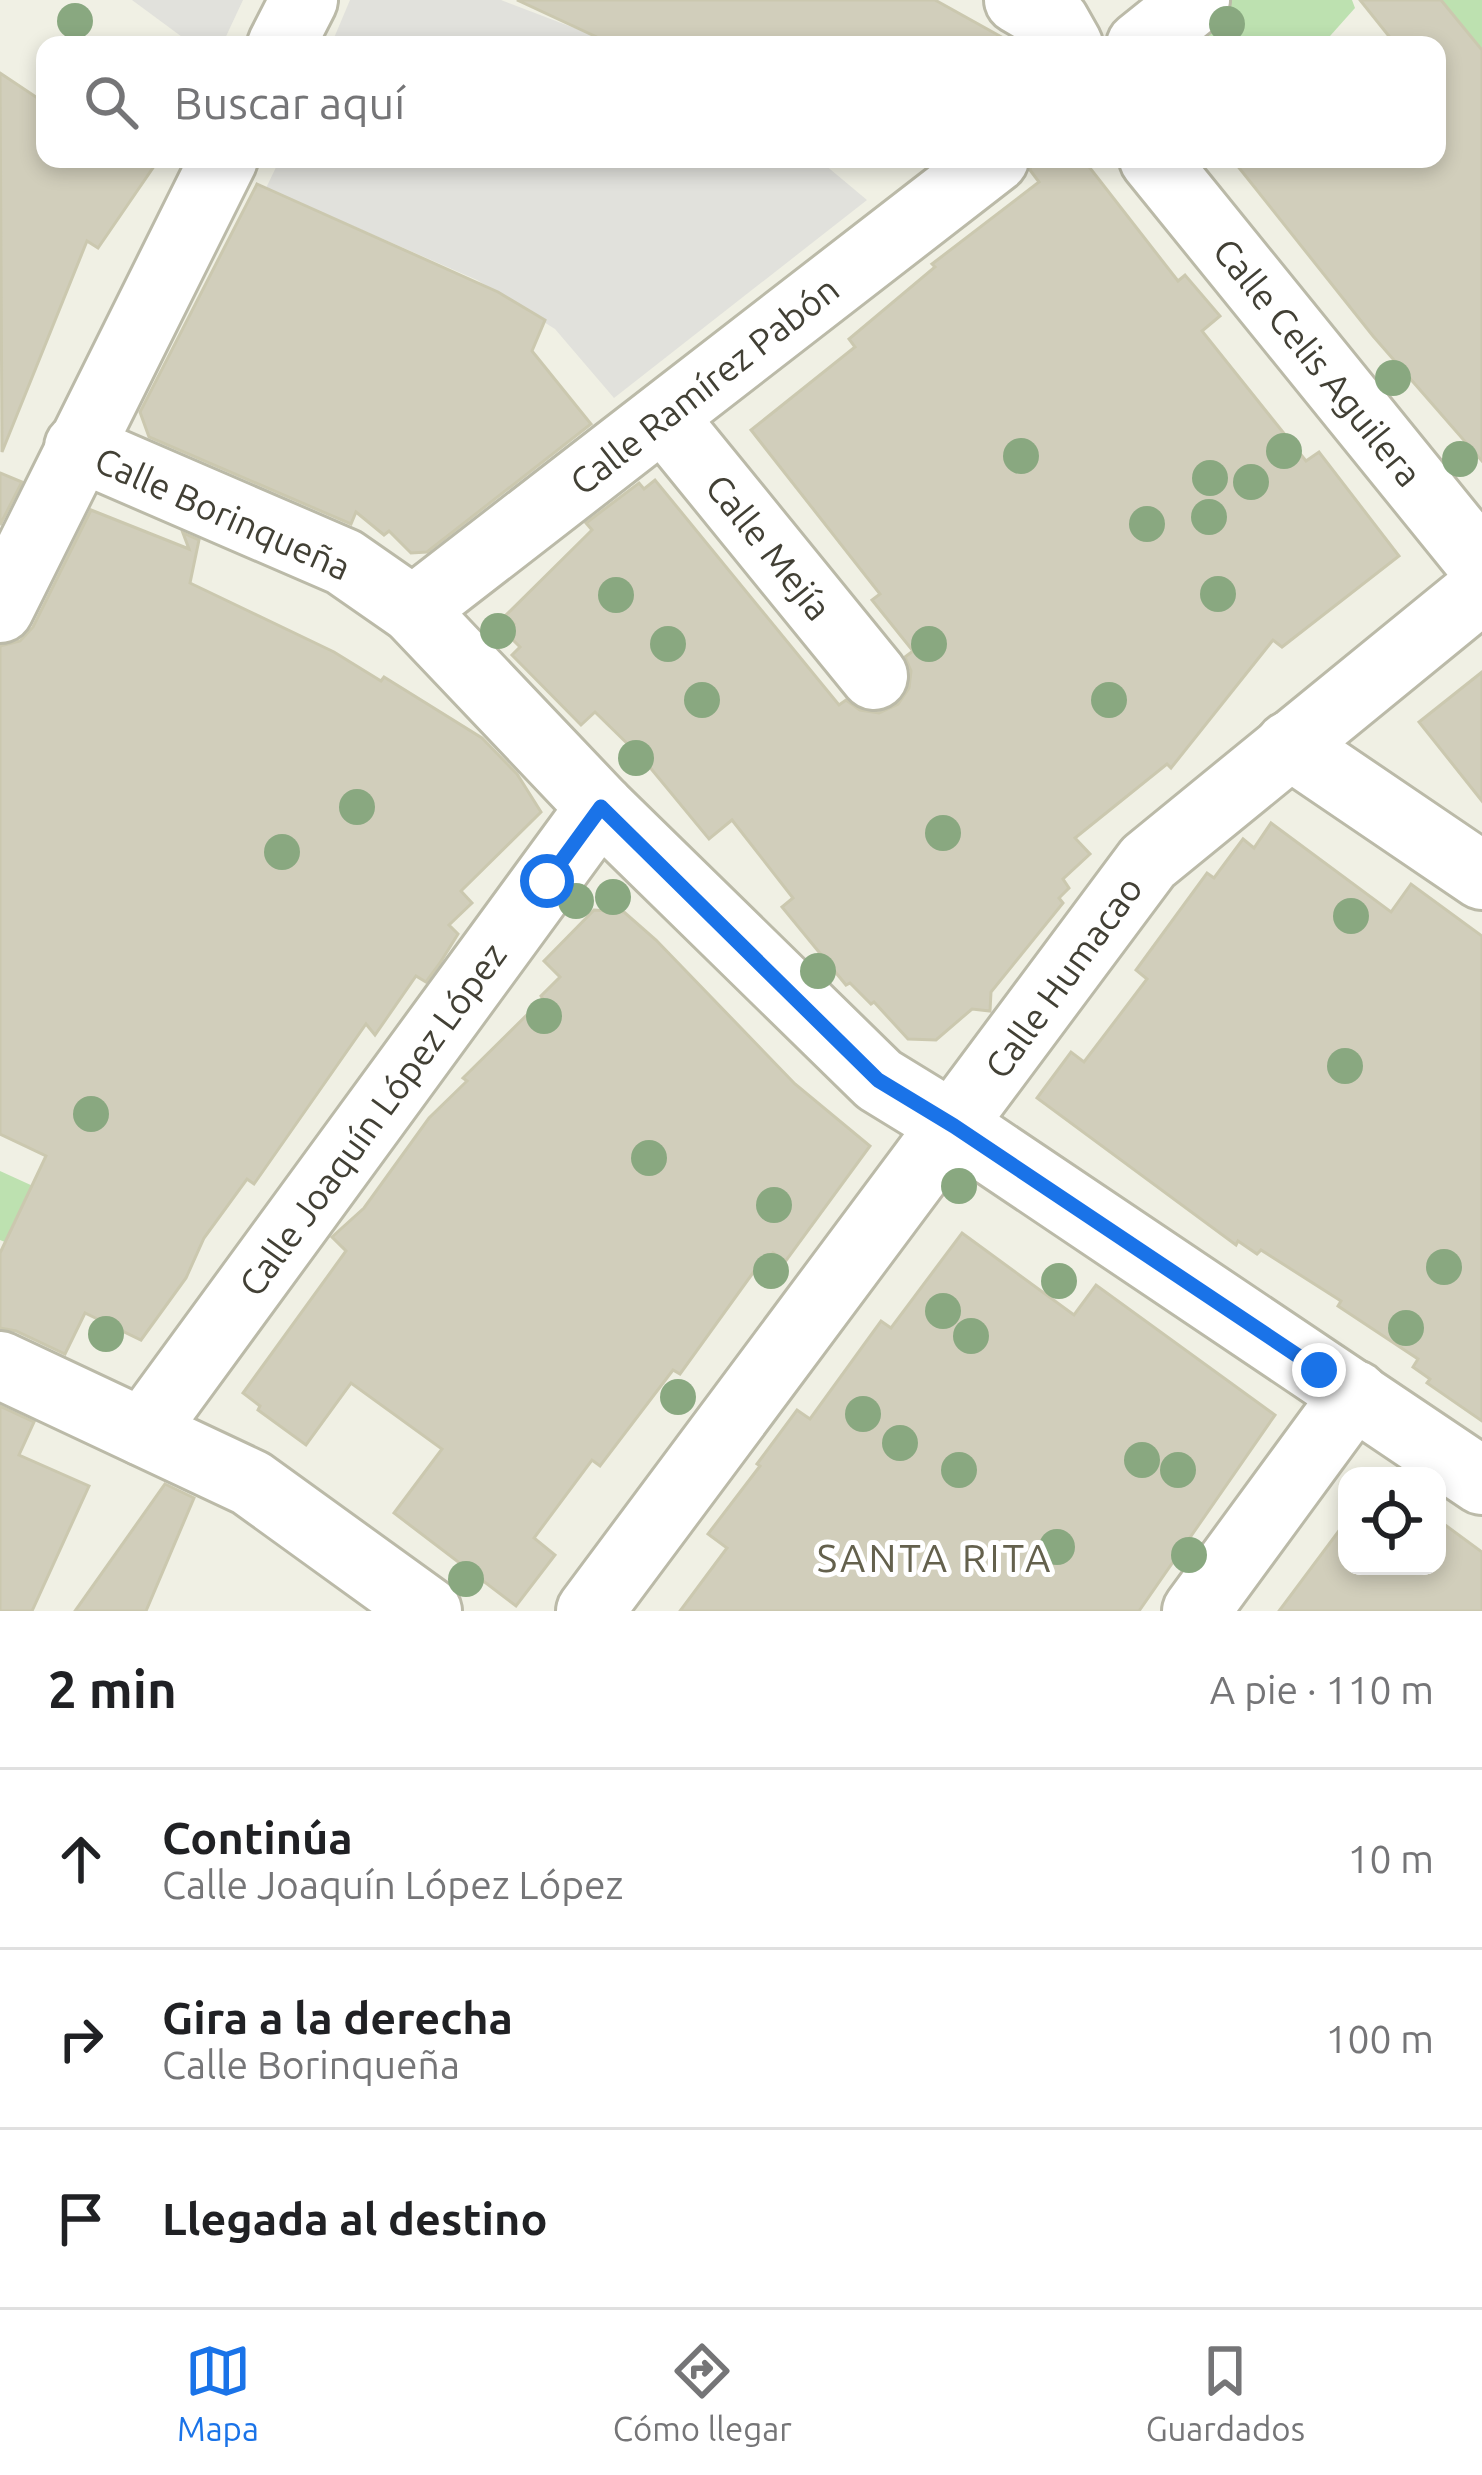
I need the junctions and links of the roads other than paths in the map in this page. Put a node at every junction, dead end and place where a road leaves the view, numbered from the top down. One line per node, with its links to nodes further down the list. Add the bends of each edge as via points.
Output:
1 (304, 0): 4 (street)
2 (1018, 0): 5 (street, via 1056,22)
3 (1196, 0): 6 (street)
4 (286, 36)
5 (1064, 36)
6 (1151, 36)
7 (219, 168): 11 (street)
8 (983, 168): 10 (street, Calle Ramírez Pabón)
9 (1160, 168): 12 (street, Calle Celis Aguilera)
10 (664, 418): 15 (street, Calle Ramírez Pabón); 16 (street, Calle Mejía)
11 (78, 447): 14 (street); 15 (street, Calle Borinqueña, via 344,562)
12 (1482, 565)
13 (1482, 589): 17 (street, Calle Humacao)
14 (0, 609)
15 (413, 610): 18 (street, Calle Borinqueña)
16 (874, 676)
17 (1289, 745): 19 (street); 20 (street, Calle Humacao, via 1148,862)
18 (601, 807): 20 (street, Calle Borinqueña, via 878,1080); 23 (street, Calle Joaquín López López)
19 (1482, 876)
20 (954, 1126): 22 (street, Calle Borinqueña); 26 (street, Calle Humacao)
21 (0, 1365): 23 (street)
22 (1355, 1394): 24 (street, Calle Borinqueña); 27 (street)
23 (143, 1432): 25 (street, via 251,1483)
24 (1482, 1481)
25 (428, 1611)
26 (590, 1611)
27 (1196, 1611)

